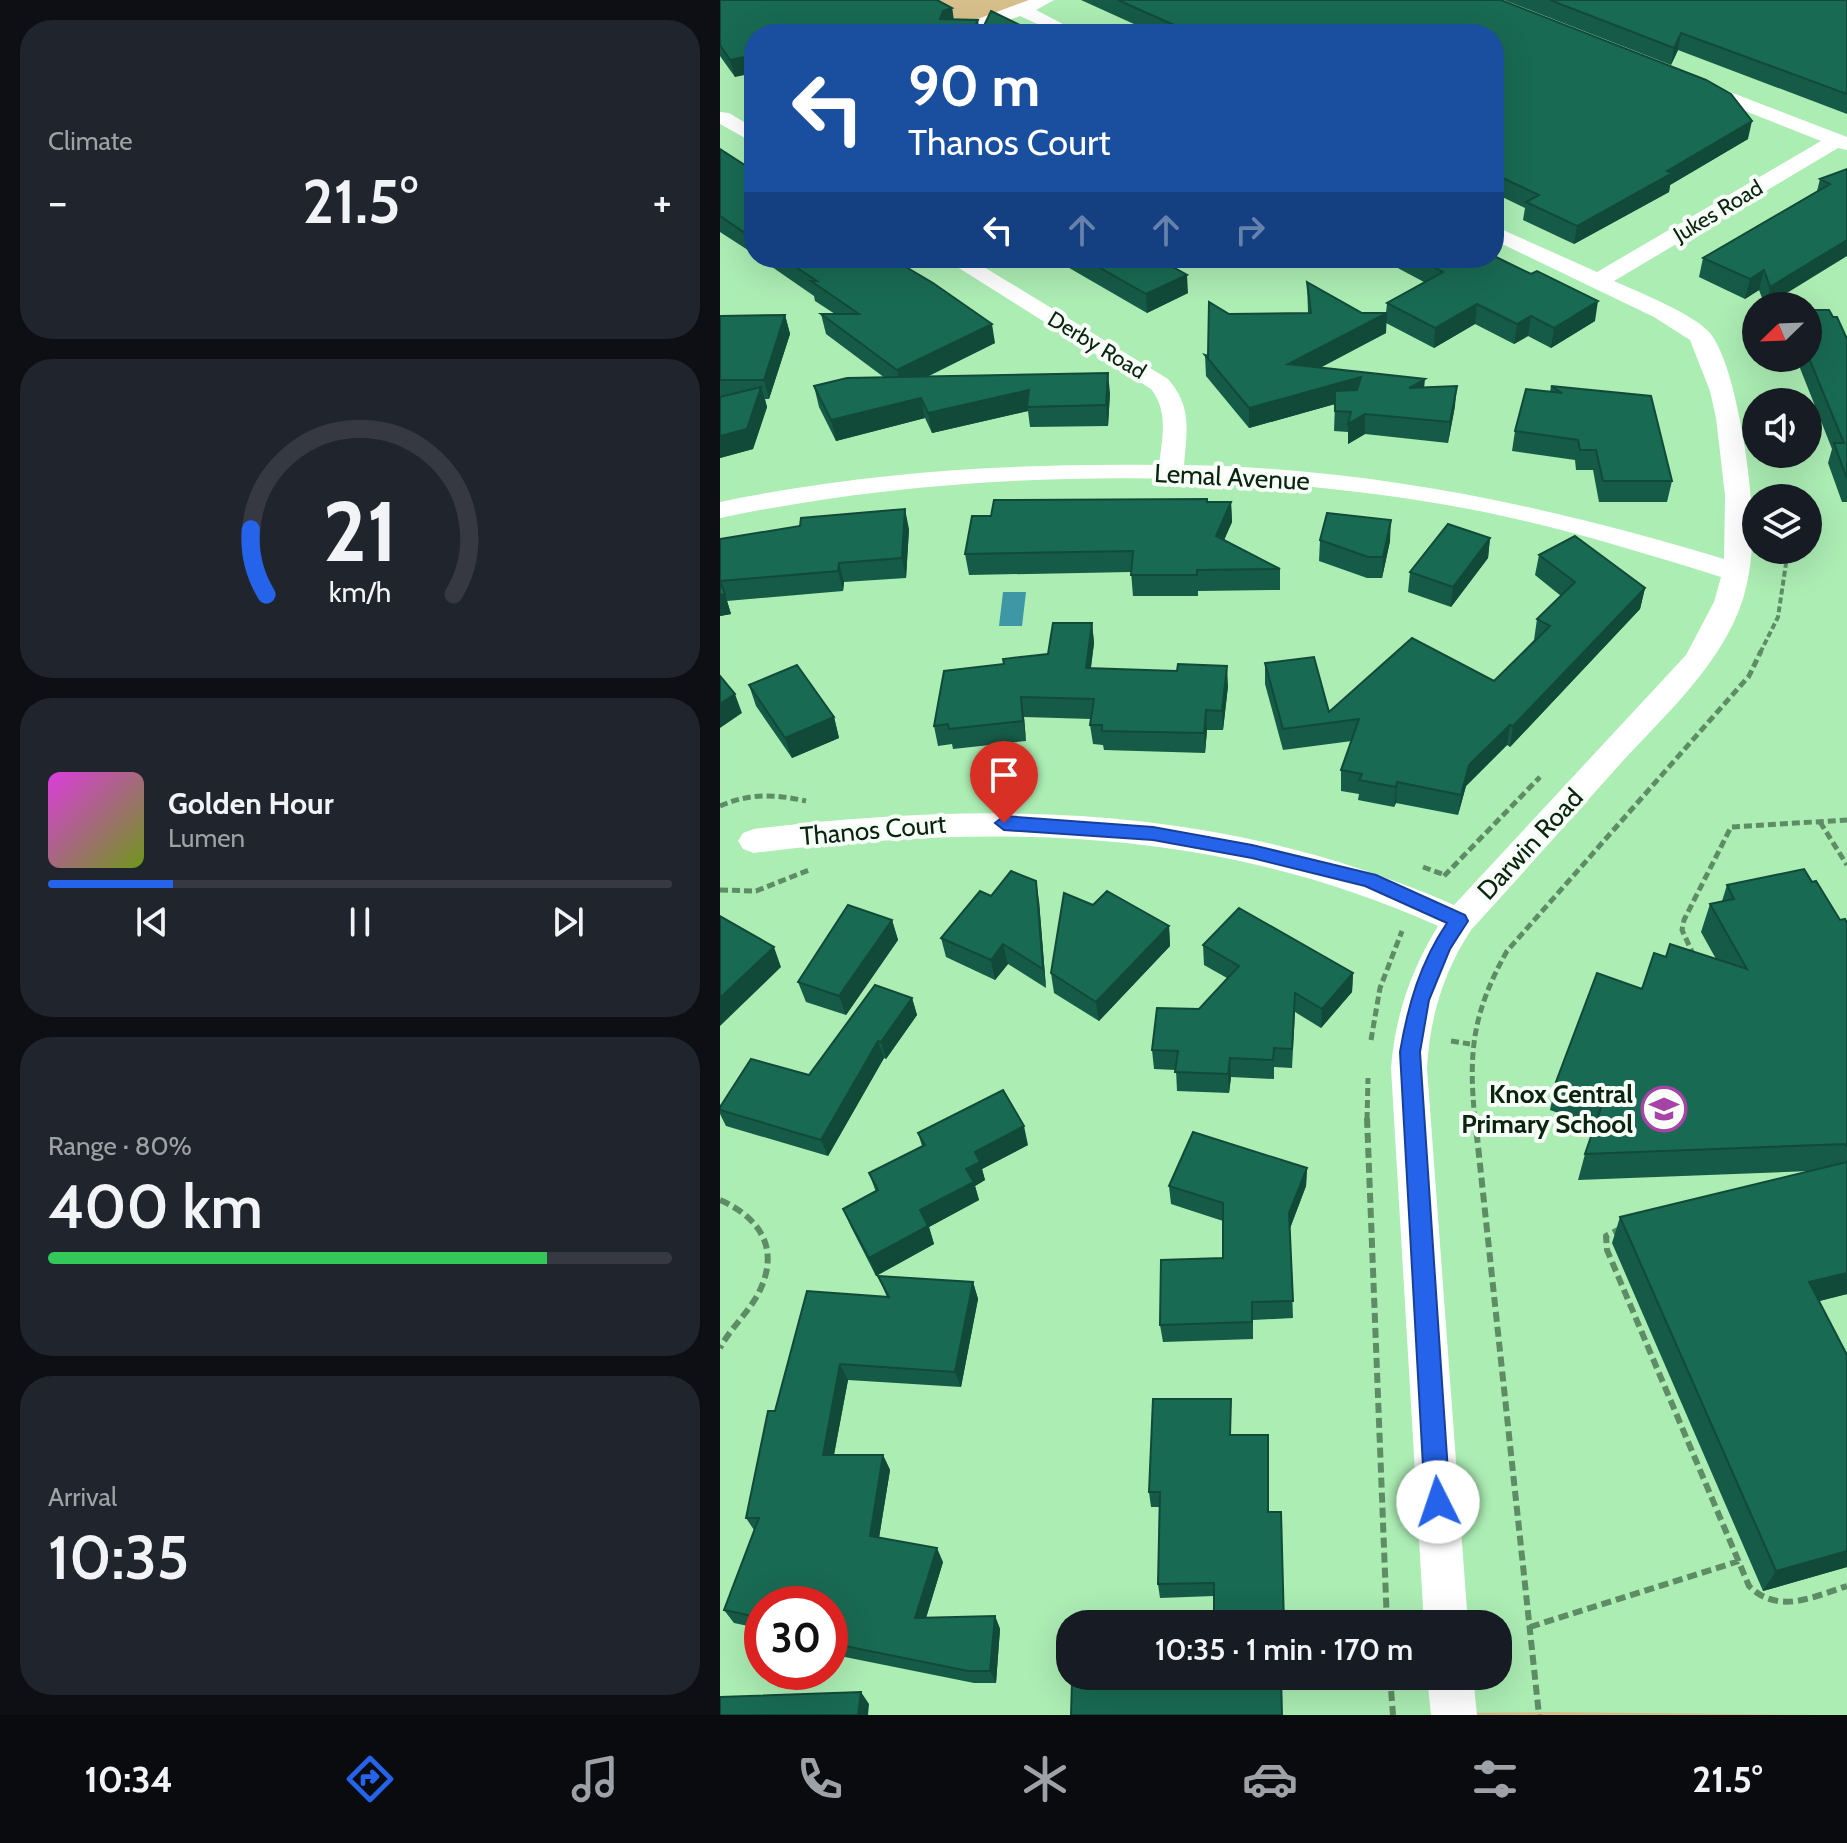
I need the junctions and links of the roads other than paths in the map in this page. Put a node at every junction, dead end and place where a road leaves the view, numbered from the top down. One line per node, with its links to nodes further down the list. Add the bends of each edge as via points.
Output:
1 (1045, 0): 2 (street)
2 (1020, 9): 3 (street); 4 (street)
3 (980, 24)
4 (1052, 24)
5 (1680, 79): 9 (street)
6 (743, 112): 7 (street)
7 (721, 118): 8 (street)
8 (744, 131)
9 (1842, 142): 12 (street, Jukes Road)
10 (1504, 237): 12 (street, Darwin Road)
11 (971, 268): 13 (street, Derby Road, via 1169,392 1175,413)
12 (1598, 281): 15 (street, Darwin Road, via 1683,322 1708,351 1725,405 1738,495)
13 (1171, 472): 14 (street, Lemal Avenue, via 932,480 796,494); 15 (street, Lemal Avenue, via 1448,497 1548,517)
14 (720, 510)
15 (1736, 572): 17 (street, Darwin Road, via 1721,620 1698,660)
16 (754, 841): 17 (street, Thanos Court, via 932,824 1077,826 1153,834 1369,880)
17 (1459, 921): 18 (street, Darwin Road, via 1419,1000 1409,1068)
18 (1445, 1610)
19 (1451, 1690): 20 (street)
20 (1454, 1715)

